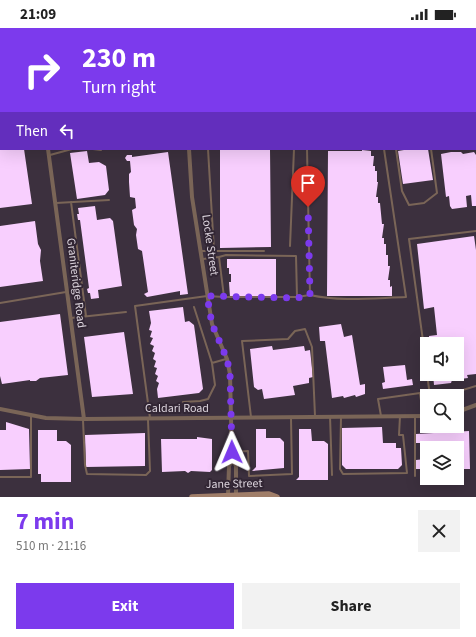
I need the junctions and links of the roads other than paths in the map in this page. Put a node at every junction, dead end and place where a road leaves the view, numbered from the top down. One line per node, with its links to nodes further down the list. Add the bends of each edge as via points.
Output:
1 (48, 150): 10 (street, Graniteridge Road)
2 (68, 150): 10 (lane)
3 (189, 150): 16 (street, Locke Street, via 192,197)
4 (208, 150): 17 (lane)
5 (294, 150): 15 (lane)
6 (307, 150): 22 (lane)
7 (384, 150): 22 (lane, via 406,297 327,299)
8 (396, 150): 9 (lane, via 402,191 409,205 424,203 437,193)
9 (431, 150)
10 (49, 155): 13 (street, Graniteridge Road)
11 (109, 200): 12 (lane)
12 (71, 202): 13 (lane); 29 (lane)
13 (56, 203): 21 (street, Graniteridge Road)
14 (476, 231): 31 (lane, via 409,239)
15 (290, 246)
16 (200, 250): 17 (lane); 20 (street, Locke Street)
17 (214, 251): 18 (lane)
18 (264, 251)
19 (219, 257): 20 (lane); 24 (lane); 25 (lane, via 296,256)
20 (202, 259): 23 (street, Locke Street)
21 (67, 292): 26 (lane); 30 (street, Graniteridge Road)
22 (310, 295): 25 (lane)
23 (207, 296): 24 (lane); 32 (street, Locke Street, via 212,324); 50 (lane, via 135,306)
24 (224, 297): 25 (lane)
25 (297, 298)
26 (0, 303)
27 (194, 307): 33 (lane)
28 (126, 312): 29 (lane)
29 (86, 316): 30 (lane)
30 (71, 318): 53 (street, Graniteridge Road)
31 (422, 337)
32 (227, 359): 33 (lane); 51 (street, Locke Street)
33 (212, 363): 37 (lane, via 215,385 211,395 200,401)
34 (476, 386): 35 (lane)
35 (464, 390)
36 (420, 394): 44 (lane, via 378,399)
37 (183, 402)
38 (476, 405): 40 (street)
39 (0, 409): 41 (street, Caldari Road)
40 (464, 409)
41 (30, 415): 53 (street, Caldari Road); 58 (lane, via 31,477)
42 (330, 416): 43 (street, Caldari Road); 48 (street, Caldari Road); 56 (lane)
43 (341, 416): 44 (street, Caldari Road); 45 (lane, via 340,469 343,474 407,473 403,435 399,435)
44 (381, 416): 45 (street, Caldari Road)
45 (400, 416): 49 (street, Caldari Road)
46 (420, 416): 49 (street, Caldari Road)
47 (291, 417): 48 (street, Caldari Road); 52 (street, Caldari Road); 54 (lane, via 292,474 250,476 248,451)
48 (315, 417): 52 (lane, via 312,347 305,329 295,331 288,339 242,341)
49 (415, 417): 57 (lane)
50 (149, 418): 51 (street, Caldari Road); 53 (street, Caldari Road); 53 (lane, via 150,471 146,475 87,474)
51 (232, 418): 52 (street, Caldari Road); 54 (street, Locke Street)
52 (252, 418)
53 (84, 419)
54 (232, 452): 55 (street, Locke Street)
55 (232, 461): 59 (street, Locke Street, via 229,466); 60 (street, Locke Street, via 236,466)
56 (332, 475)
57 (415, 476)
58 (0, 477)
59 (228, 496): 60 (main road, Jane Street); 61 (main road, Jane Street)
60 (236, 496): 62 (main road, Jane Street, via 269,494)
61 (192, 497)
62 (277, 497)

